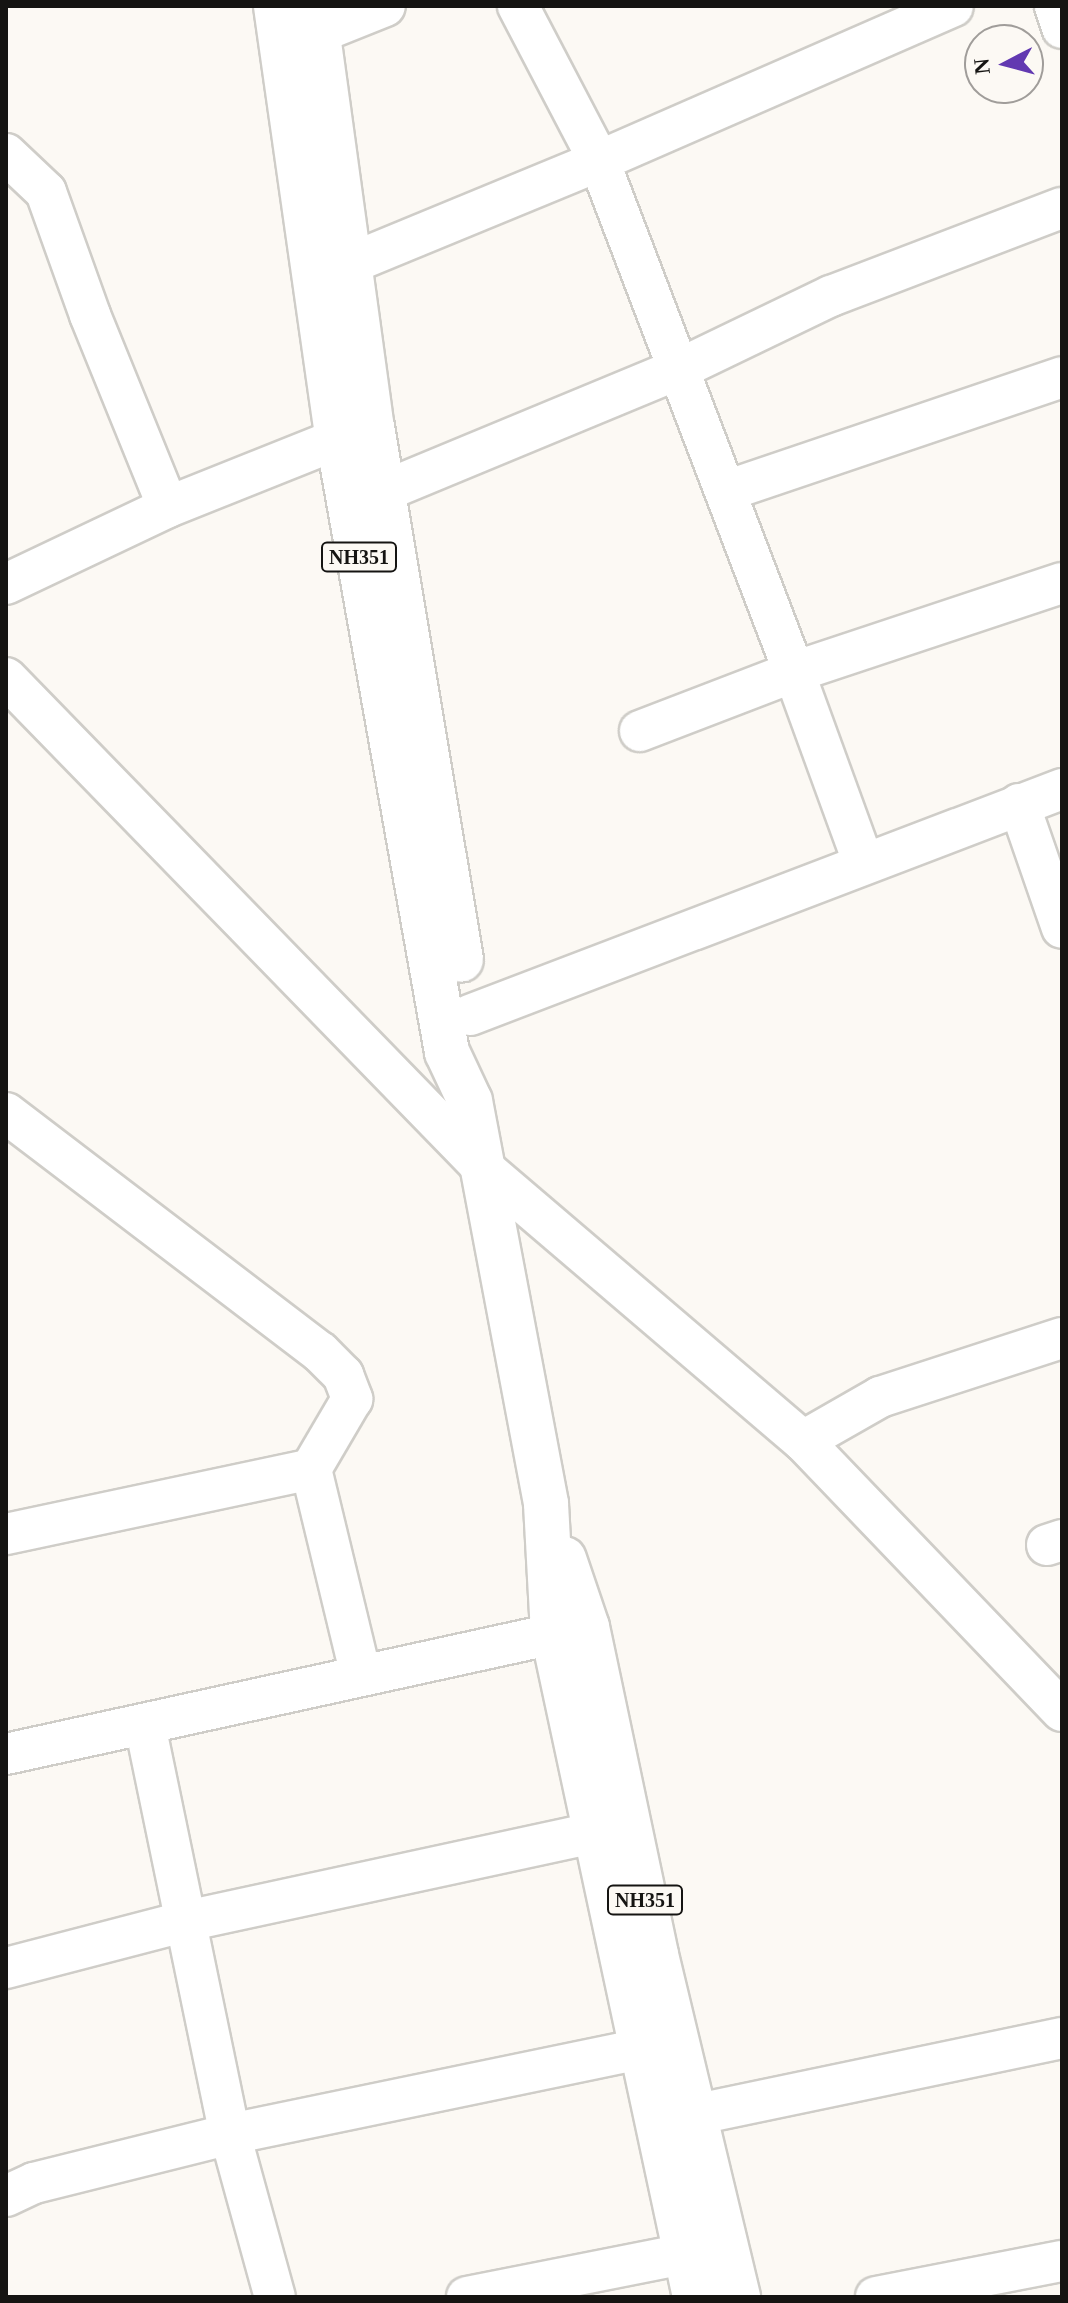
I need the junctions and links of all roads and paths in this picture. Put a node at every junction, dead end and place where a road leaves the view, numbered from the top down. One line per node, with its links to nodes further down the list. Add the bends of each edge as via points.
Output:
1 (385, 6): 5 (street)
2 (518, 6): 8 (street)
3 (953, 6): 8 (street)
4 (1055, 6): 6 (street)
5 (297, 21): 10 (highway, NH351)
6 (1062, 28)
7 (6, 154): 15 (street, via 46,192)
8 (599, 161): 10 (street); 11 (street)
9 (1062, 208): 11 (street, via 831,296)
10 (332, 272): 13 (highway, NH351)
11 (679, 369): 13 (street); 14 (street)
12 (1062, 377): 14 (street)
13 (361, 465): 15 (street); 25 (highway, NH351); 26 (highway, NH351, via 447,1052)
14 (726, 491): 18 (street)
15 (168, 507): 17 (street)
16 (1062, 583): 18 (street)
17 (6, 584)
18 (794, 672): 20 (street); 23 (street)
19 (7, 680): 28 (street)
20 (640, 731)
21 (1062, 789): 22 (street)
22 (1019, 804): 23 (street); 24 (street)
23 (864, 864): 25 (street)
24 (1062, 928)
25 (470, 1015): 26 (highway, NH351, via 476,1048)
26 (470, 1101): 28 (highway, NH351)
27 (6, 1113): 31 (street, via 320,1352 343,1375 352,1399)
28 (482, 1167): 30 (street); 32 (highway, NH351)
29 (1062, 1338): 30 (street, via 880,1397)
30 (803, 1441): 36 (street)
31 (311, 1469): 33 (street); 35 (street)
32 (546, 1504): 34 (highway, NH351); 44 (highway, NH351, via 587,1627)
33 (6, 1534)
34 (553, 1634): 35 (street); 39 (highway, NH351)
35 (361, 1675): 37 (street)
36 (1062, 1711)
37 (145, 1725): 38 (street); 40 (street)
38 (6, 1754)
39 (598, 1832): 40 (street); 43 (highway, NH351)
40 (186, 1921): 41 (street); 45 (street)
41 (6, 1968)
42 (1062, 2038): 44 (street)
43 (640, 2049): 45 (street); 47 (highway, NH351)
44 (693, 2115): 52 (highway, NH351)
45 (230, 2134): 46 (street, via 34,2183); 49 (street)
46 (6, 2196)
47 (685, 2254): 50 (street); 51 (highway, NH351)
48 (1062, 2261): 53 (street)
49 (275, 2297)
50 (467, 2297)
51 (695, 2297)
52 (738, 2297)
53 (876, 2297)

